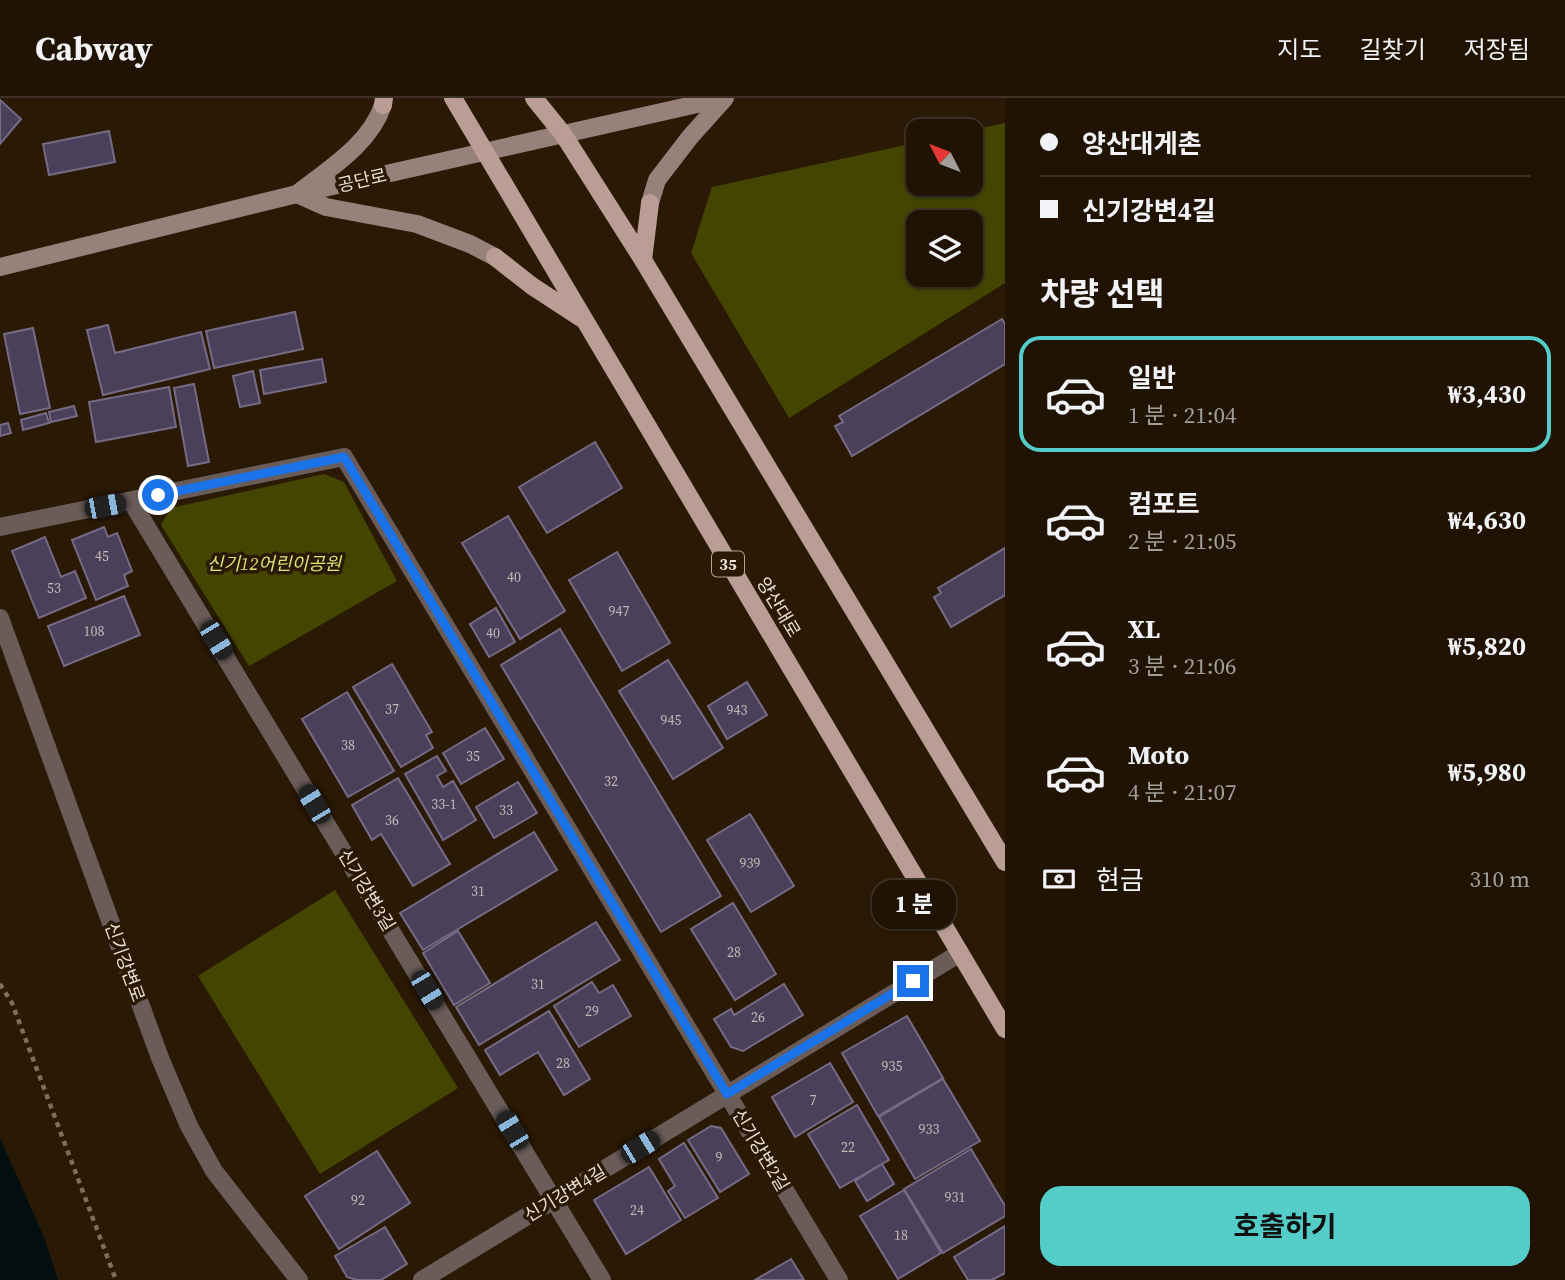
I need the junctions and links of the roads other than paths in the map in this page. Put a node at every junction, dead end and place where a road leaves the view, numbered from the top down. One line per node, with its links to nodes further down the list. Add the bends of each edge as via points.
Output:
1 (453, 98): 6 (main road, 양산대로 / 35)
2 (534, 98): 5 (main road)
3 (725, 98): 5 (street, 공단로); 8 (street, via 657,180)
4 (383, 101): 7 (street, via 377,121 346,155)
5 (564, 134): 6 (street, 공단로); 10 (main road)
6 (486, 152): 7 (street, 공단로); 12 (main road, 양산대로 / 35)
7 (297, 194): 9 (street, via 326,207 417,225); 11 (street, 공단로)
8 (650, 203): 10 (main road)
9 (495, 257): 12 (main road)
10 (643, 260): 16 (main road)
11 (0, 267)
12 (584, 320): 17 (main road, 양산대로 / 35)
13 (131, 501): 14 (street, 신기강변2길); 19 (street, 신기강변2길, via 344,457); 20 (street, 신기강변3길)
14 (0, 527)
15 (0, 618): 21 (street, 신기강변로, via 189,1126 214,1171)
16 (1005, 862)
17 (960, 953): 18 (main road, 양산대로 / 35); 19 (street, 신기강변4길)
18 (1005, 1029)
19 (727, 1094): 20 (street, 신기강변4길); 24 (street, 신기강변2길)
20 (554, 1200): 22 (street, 신기강변4길); 23 (street, 신기강변3길)
21 (299, 1280)
22 (422, 1280)
23 (602, 1280)
24 (839, 1280)

